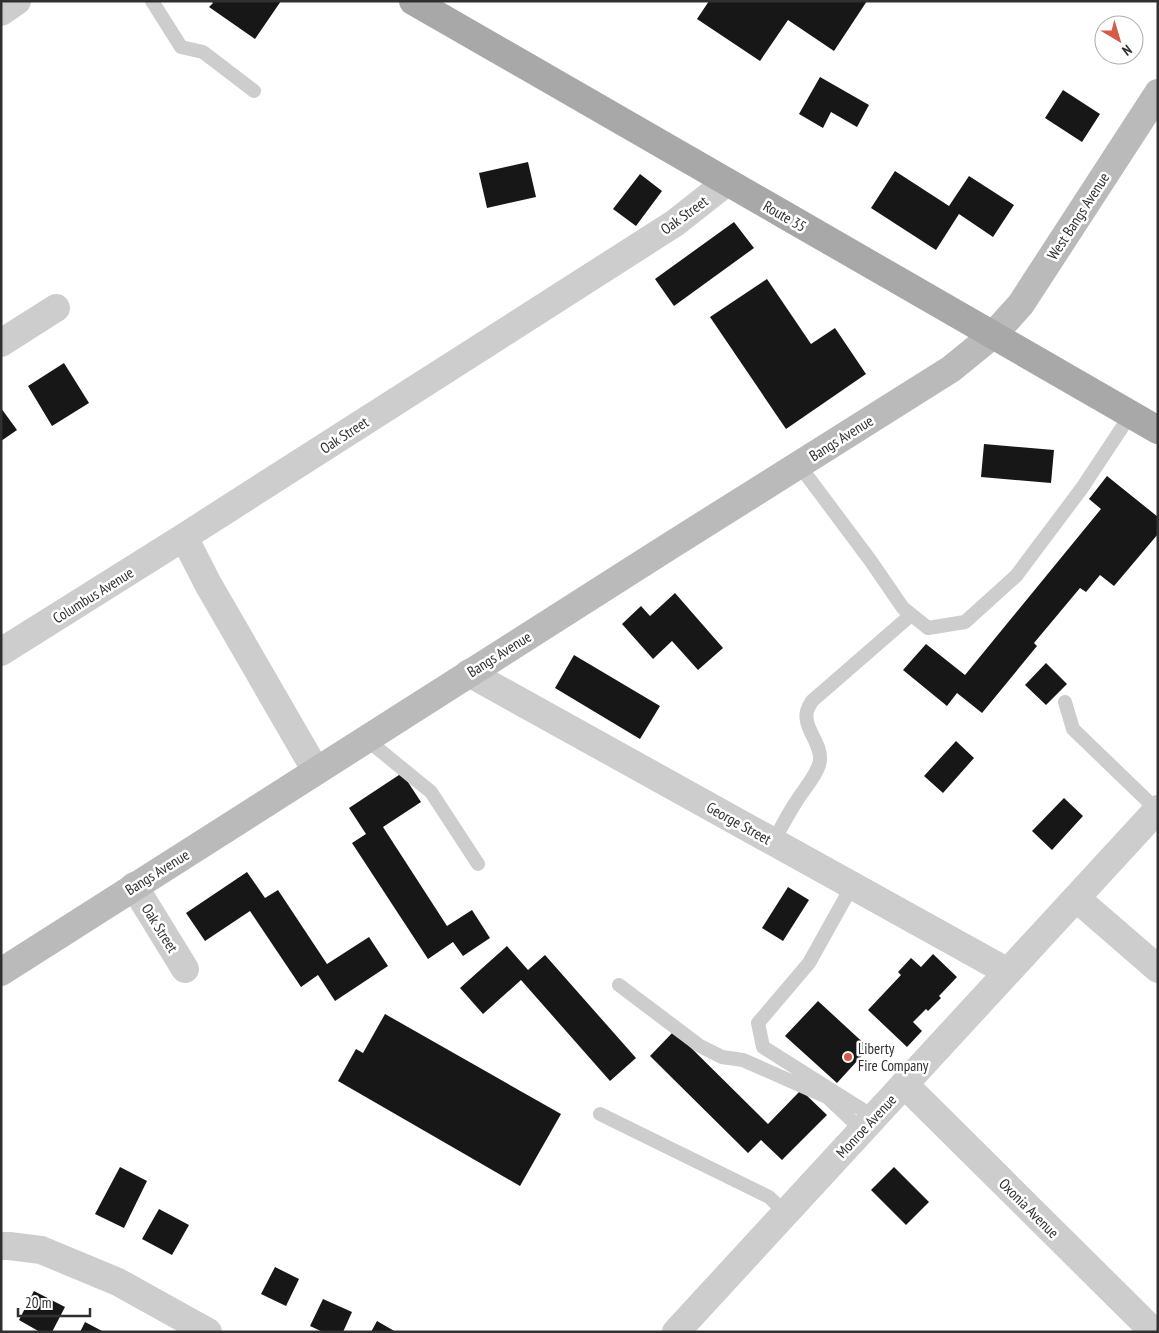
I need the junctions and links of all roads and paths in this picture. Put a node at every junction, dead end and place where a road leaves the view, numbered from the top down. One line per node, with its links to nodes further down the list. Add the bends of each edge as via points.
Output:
1 (17, 1): 4 (street)
2 (152, 1): 5 (lane, via 181,47 203,52)
3 (414, 1): 7 (main road, Route 35)
4 (1, 12)
5 (254, 91)
6 (1158, 93): 9 (street, West Bangs Avenue, via 1021,304)
7 (727, 182): 9 (main road, Route 35); 14 (street, Oak Street, via 675,223)
8 (56, 308): 10 (street)
9 (994, 334): 11 (main road, Route 35); 13 (street, Bangs Avenue, via 951,369)
10 (1, 342)
11 (1131, 414): 12 (main road, Route 35); 15 (lane, via 1082,488 1016,576 966,622 928,628)
12 (1158, 430)
13 (799, 465): 15 (lane, via 902,608); 17 (street, Bangs Avenue)
14 (184, 537): 16 (street, Columbus Avenue); 20 (street)
15 (911, 615): 22 (lane, via 812,701 807,712 807,725 819,751 817,770)
16 (1, 652)
17 (469, 673): 19 (street, Bangs Avenue); 22 (street, George Street)
18 (1065, 702): 21 (lane, via 1073,729)
19 (366, 739): 20 (street, Bangs Avenue); 23 (lane, via 431,792)
20 (316, 771): 24 (street, Bangs Avenue)
21 (1157, 810): 26 (street, Monroe Avenue)
22 (773, 842): 25 (street, George Street)
23 (478, 864)
24 (134, 886): 27 (street, Oak Street); 29 (street, Bangs Avenue)
25 (852, 886): 30 (street, George Street); 34 (lane, via 809,963 758,1023 763,1047)
26 (1076, 898): 28 (street); 30 (street, Monroe Avenue)
27 (186, 969)
28 (1158, 969)
29 (1, 972)
30 (1008, 972): 32 (street, Monroe Avenue)
31 (619, 985): 34 (lane, via 700,1046 722,1058 742,1060 827,1097)
32 (904, 1084): 34 (street, Monroe Avenue); 39 (street, Oxonia Avenue)
33 (600, 1114): 35 (lane, via 769,1197)
34 (868, 1124): 35 (street, Monroe Avenue)
35 (786, 1213): 38 (street, Monroe Avenue)
36 (1, 1246): 37 (street, via 42,1250 118,1282)
37 (208, 1332)
38 (676, 1332)
39 (1154, 1332)

